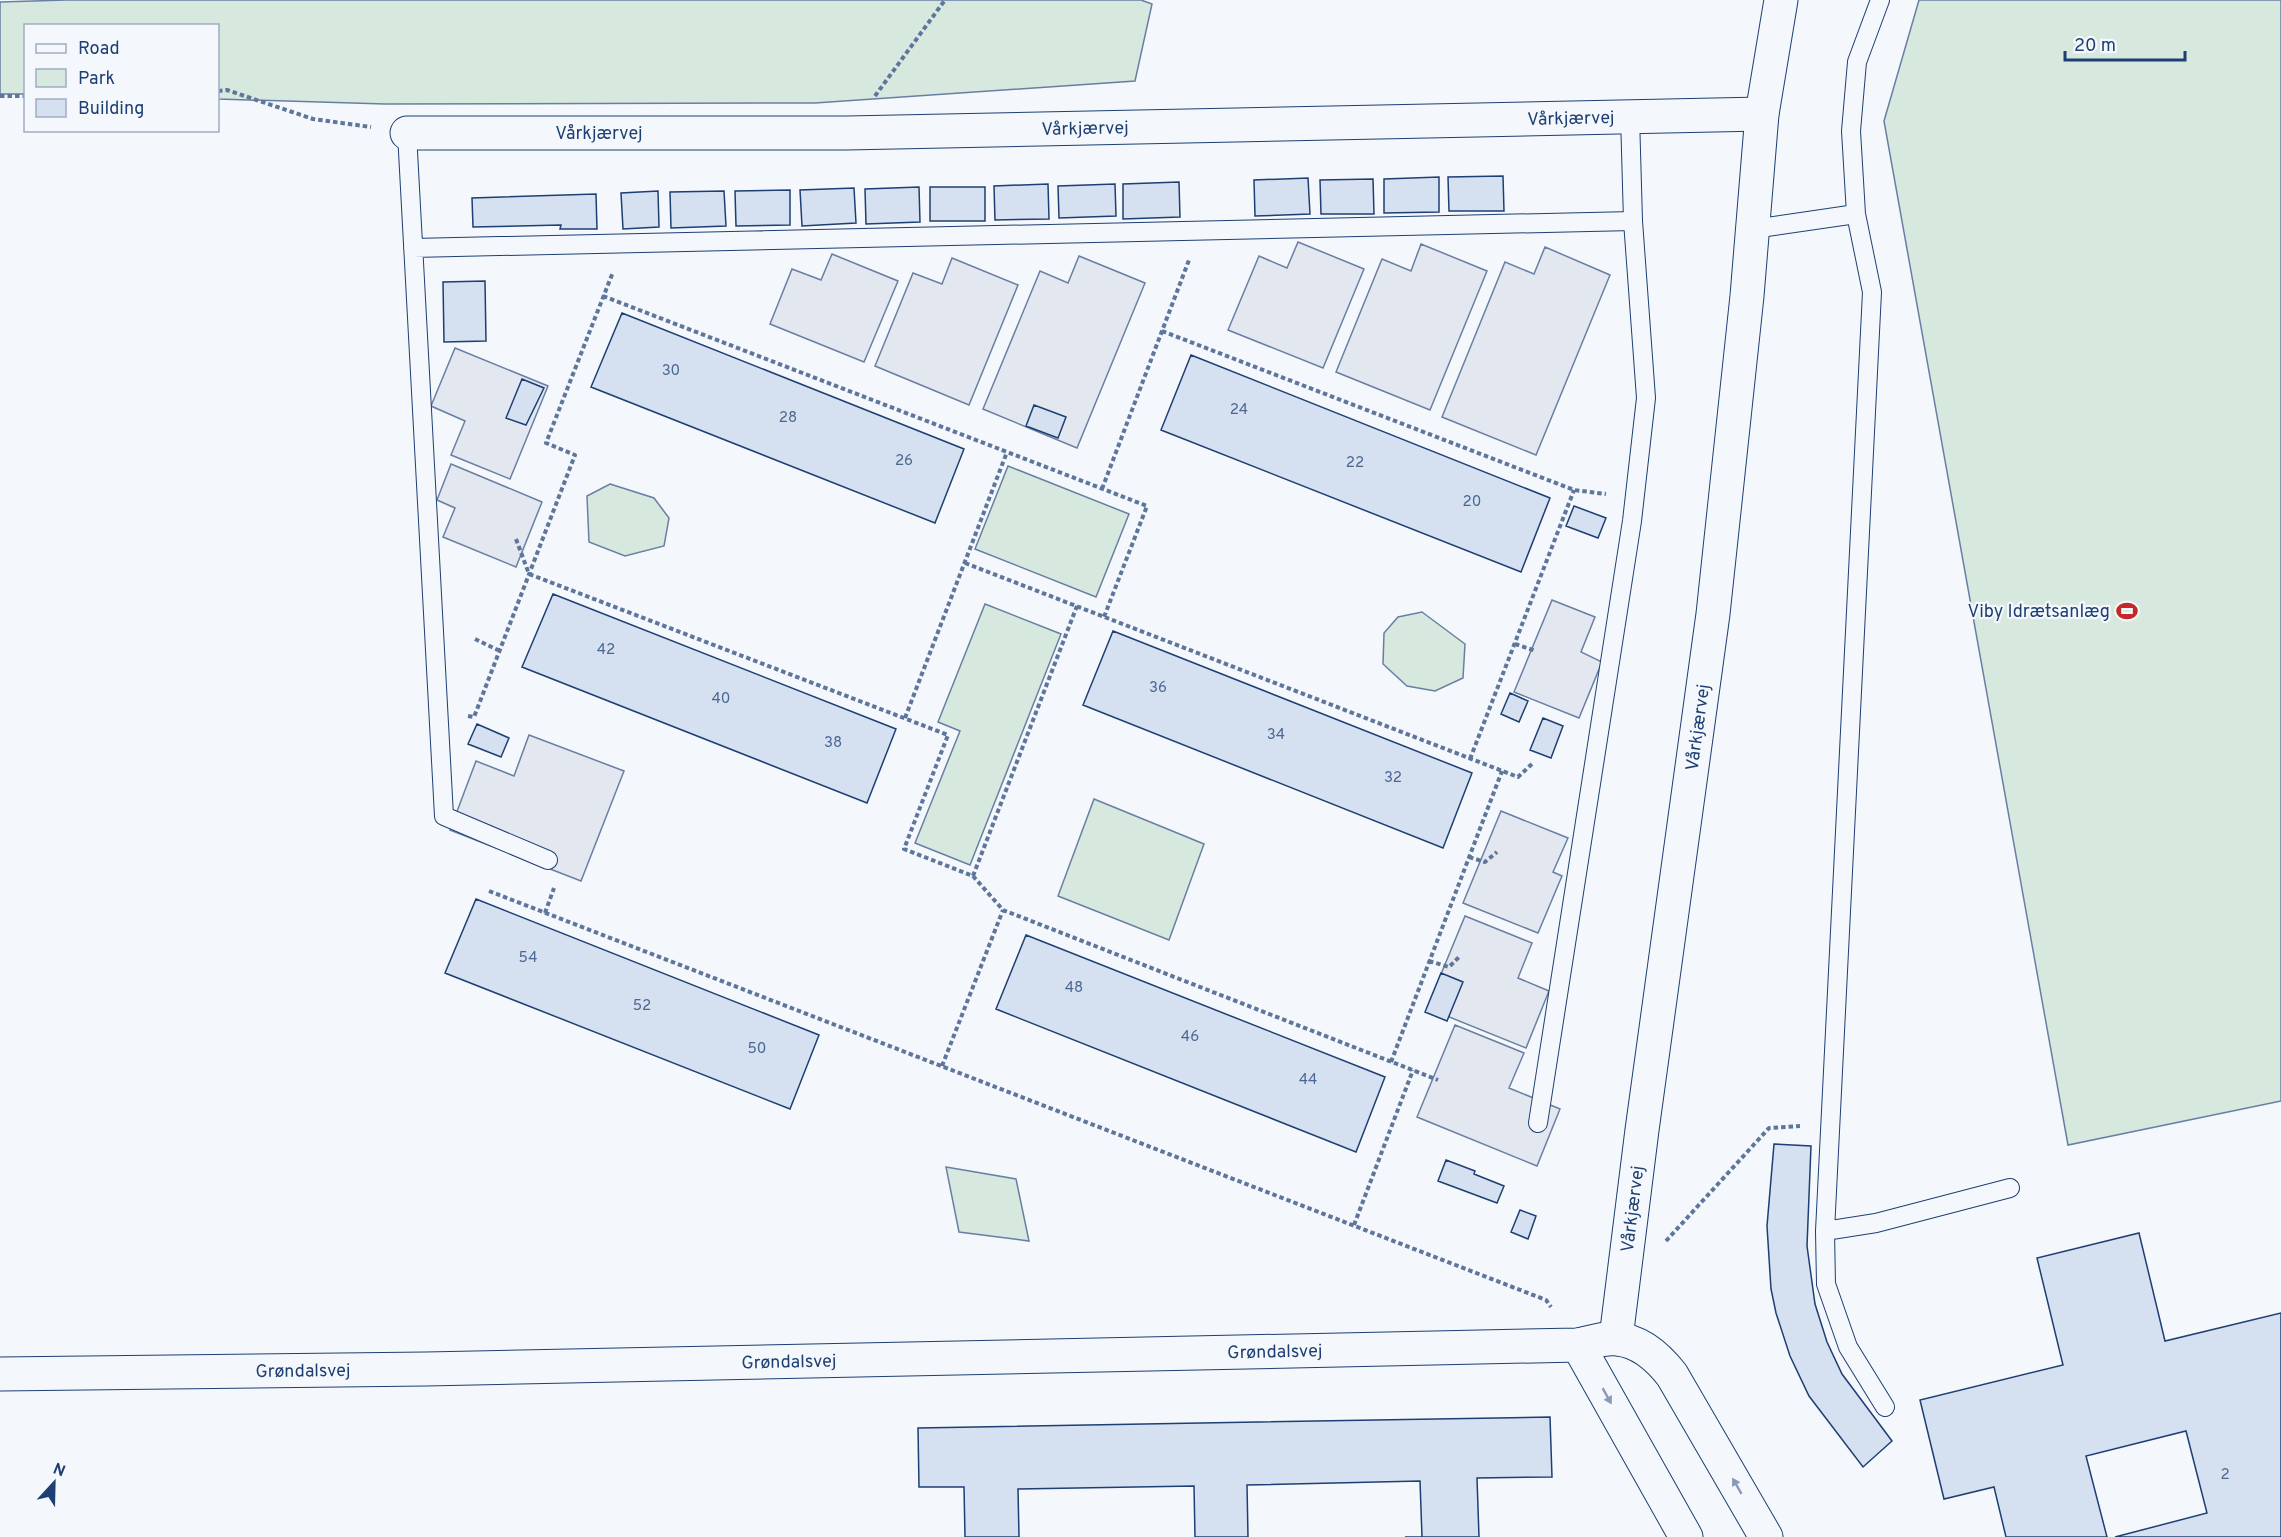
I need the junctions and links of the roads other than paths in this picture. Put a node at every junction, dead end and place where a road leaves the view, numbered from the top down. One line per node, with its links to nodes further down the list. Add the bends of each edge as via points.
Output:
1 (1781, 0): 3 (street, Vårkjærvej)
2 (1880, 0): 6 (lane, via 1857,62 1851,131)
3 (1762, 114): 4 (street, Vårkjærvej); 8 (street, Vårkjærvej)
4 (1630, 116): 5 (street, Vårkjærvej, via 847,133); 7 (lane)
5 (407, 133): 9 (lane)
6 (1856, 214): 8 (lane); 13 (lane, via 1872,292)
7 (1633, 221): 9 (lane); 11 (lane, via 1646,398 1635,497)
8 (1753, 229): 14 (street, Vårkjærvej, via 1713,614)
9 (413, 248): 10 (lane, via 444,816)
10 (548, 860)
11 (1538, 1123)
12 (2010, 1188): 13 (lane, via 1876,1223)
13 (1825, 1231): 17 (lane, via 1826,1284 1848,1347)
14 (1616, 1338): 15 (street, Grøndalsvej); 19 (street, Grøndalsvej, one-way to 14, via 1672,1375 1643,1347)
15 (1578, 1345): 16 (street, Grøndalsvej, via 438,1369); 18 (street, one-way to 18)
16 (0, 1374)
17 (1885, 1407)
18 (1686, 1537)
19 (1766, 1537)

